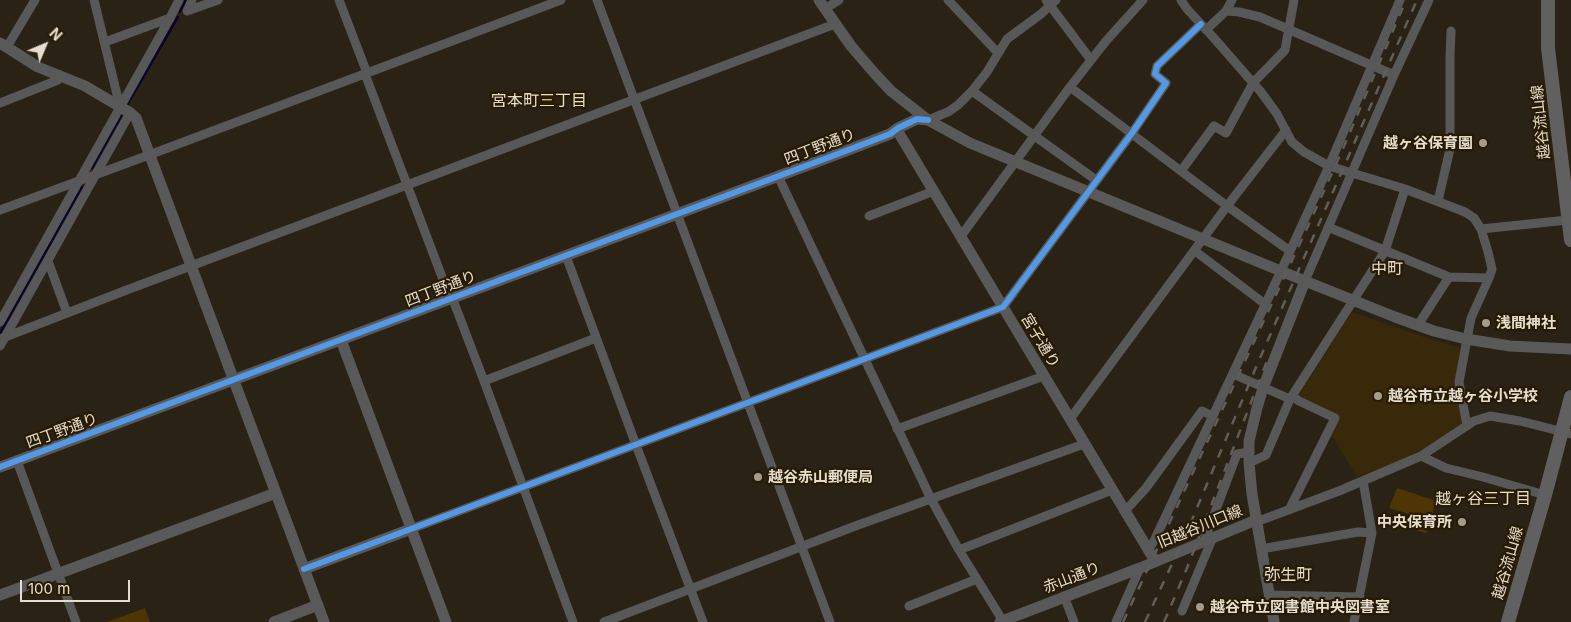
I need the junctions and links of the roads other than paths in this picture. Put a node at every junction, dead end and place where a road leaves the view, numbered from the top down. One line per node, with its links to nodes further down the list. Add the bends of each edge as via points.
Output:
1 (35, 0): 27 (street)
2 (94, 0): 26 (street)
3 (179, 0): 21 (street)
4 (192, 0): 5 (street, via 187,11)
5 (218, 0)
6 (339, 0): 31 (street)
7 (561, 0): 31 (street)
8 (597, 0): 37 (street)
9 (839, 0): 19 (street)
10 (948, 0): 28 (street)
11 (1144, 0): 29 (street)
12 (1182, 0): 23 (street)
13 (1232, 0): 20 (street)
14 (1294, 0): 24 (street)
15 (1400, 0): 30 (street)
16 (1429, 0): 32 (street)
17 (1548, 0): 63 (main road, 越谷流山線, via 1548,48)
18 (1051, 2): 28 (street, 四丁野通り, via 1007,39); 29 (street)
19 (822, 5): 22 (street)
20 (1226, 11): 23 (street); 24 (street, via 1260,17)
21 (170, 18): 26 (street); 39 (street)
22 (835, 24): 37 (street); 40 (street, via 876,76)
23 (1204, 27): 34 (street); 42 (street, via 1157,66 1155,74 1166,83)
24 (1289, 30): 30 (street); 34 (street, via 1285,50)
25 (1451, 31): 58 (street, via 1450,149)
26 (105, 42): 39 (street)
27 (3, 45): 33 (street, via 38,67)
28 (998, 53): 36 (street, 四丁野通り)
29 (1092, 60): 35 (street)
30 (1371, 66): 32 (street); 47 (street)
31 (366, 74): 45 (street); 54 (street)
32 (1394, 75): 49 (street)
33 (60, 76): 38 (street, via 58,80); 39 (street, via 85,86)
34 (1253, 82): 41 (street); 48 (street, via 1226,133 1214,126)
35 (1070, 87): 42 (street); 44 (street)
36 (972, 91): 40 (street, 四丁野通り, via 948,112); 44 (street)
37 (635, 100): 54 (street); 61 (street)
38 (0, 103)
39 (126, 111): 45 (street, via 136,118); 50 (street); 52 (street)
40 (928, 120): 43 (street, 四丁野通り); 46 (street)
41 (1286, 130): 47 (street, via 1292,142); 59 (street)
42 (1132, 133): 48 (street); 53 (street)
43 (895, 134): 51 (street, 四丁野通り); 56 (street, 宮子通り)
44 (1035, 136): 46 (street); 53 (street)
45 (149, 155): 50 (street); 74 (street)
46 (1014, 163): 57 (street); 66 (street)
47 (1329, 166): 49 (street); 70 (street)
48 (1181, 171): 59 (street)
49 (1352, 172): 55 (street); 64 (street)
50 (96, 175): 52 (street); 73 (street)
51 (778, 176): 61 (street, 四丁野通り); 92 (street)
52 (80, 180): 60 (street); 84 (street)
53 (1096, 180): 57 (street)
54 (407, 185): 74 (street); 79 (street)
55 (1405, 189): 58 (street); 71 (street)
56 (934, 191): 62 (street); 66 (street, 宮子通り)
57 (1088, 192): 67 (street); 82 (street)
58 (1438, 201): 65 (street, via 1465,212)
59 (1227, 206): 67 (street); 70 (street)
60 (0, 210)
61 (678, 214): 72 (street, 四丁野通り); 100 (street)
62 (869, 216)
63 (1568, 220): 65 (street); 68 (main road, 越谷流山線)
64 (1328, 227): 71 (street); 78 (street)
65 (1481, 229): 77 (street, via 1492,269)
66 (961, 236): 82 (street, 宮子通り)
67 (1203, 239): 69 (street); 75 (street)
68 (1571, 240)
69 (1195, 251): 81 (street); 102 (street)
70 (1290, 251): 75 (street)
71 (1384, 251): 76 (street); 80 (street)
72 (566, 256): 79 (street, 四丁野通り); 87 (street)
73 (48, 261): 83 (street); 86 (street)
74 (191, 266): 83 (street); 95 (street)
75 (1281, 271): 78 (street); 81 (street)
76 (1449, 277): 77 (street); 85 (street)
77 (1489, 278): 88 (street, via 1471,318)
78 (1305, 281): 80 (street); 97 (street)
79 (450, 298): 89 (street, 四丁野通り); 96 (street)
80 (1354, 301): 85 (street); 98 (street)
81 (1266, 304): 93 (street)
82 (1003, 307): 92 (street); 94 (street, 宮子通り)
83 (67, 313): 86 (street)
84 (0, 322)
85 (1418, 325): 88 (street)
86 (2, 338): 90 (street)
87 (596, 338): 96 (street); 107 (street)
88 (1466, 339): 91 (street, via 1510,346); 103 (street, via 1459,382)
89 (341, 340): 95 (street, 四丁野通り); 121 (street)
90 (0, 346)
91 (1571, 349)
92 (866, 359): 100 (street); 104 (street)
93 (1233, 374): 97 (street); 101 (street)
94 (1044, 376): 102 (street, 宮子通り); 104 (street)
95 (233, 380): 110 (street, 四丁野通り); 115 (street)
96 (484, 381): 113 (street)
97 (1264, 388): 98 (street); 109 (street, via 1252,427)
98 (1291, 397): 109 (street, via 1266,454); 118 (street, via 1335,418)
99 (1571, 397): 105 (main road, 越谷流山線)
100 (748, 403): 107 (street); 124 (street)
101 (1213, 416): 119 (street, via 1202,411 1146,488); 127 (street)
102 (1070, 418): 106 (street, 宮子通り)
103 (1467, 426): 105 (street, via 1490,416); 108 (street)
104 (897, 429): 117 (street)
105 (1567, 433): 116 (main road, 越谷流山線)
106 (1084, 444): 114 (street, 宮子通り); 117 (street)
107 (636, 445): 113 (street); 133 (street)
108 (1421, 456): 112 (street); 116 (street, via 1446,468)
109 (1249, 458): 120 (street); 123 (street, via 1237,454)
110 (17, 461): 111 (street, 四丁野通り); 131 (street)
111 (0, 467)
112 (1362, 481): 118 (street); 122 (street)
113 (524, 486): 121 (street); 146 (street)
114 (1112, 490): 119 (street, 宮子通り); 126 (street)
115 (276, 493): 130 (street); 131 (street)
116 (1545, 495): 154 (main road, 越谷流山線)
117 (930, 499): 124 (street); 126 (street)
118 (1289, 510): 120 (street)
119 (1125, 511): 127 (street, 宮子通り)
120 (1256, 521): 123 (street, 旧越谷川口線); 125 (street)
121 (411, 528): 130 (street); 145 (street)
122 (1372, 533): 125 (street, via 1358,532); 137 (street)
123 (1209, 539): 128 (street, 旧越谷川口線); 140 (street)
124 (803, 546): 133 (street); 149 (street)
125 (1261, 549): 135 (street)
126 (959, 550): 132 (street)
127 (1148, 550): 128 (street, 宮子通り)
128 (1155, 562): 129 (street, 赤山通り)
129 (1140, 568): 136 (street, 赤山通り); 151 (street)
130 (304, 569): 138 (street)
131 (57, 574): 134 (street); 142 (street)
132 (977, 579): 139 (street); 141 (street)
133 (690, 590): 147 (street); 148 (street)
134 (0, 595)
135 (1270, 595): 137 (street); 152 (street)
136 (1064, 596): 141 (street, 赤山通り); 150 (street)
137 (1360, 597): 153 (street)
138 (318, 605): 143 (street); 144 (street)
139 (908, 606)
140 (1182, 611)
141 (1001, 621)
142 (76, 622)
143 (274, 622)
144 (324, 622)
145 (446, 622)
146 (573, 622)
147 (604, 622)
148 (702, 622)
149 (830, 622)
150 (1074, 622)
151 (1116, 622)
152 (1274, 622)
153 (1354, 622)
154 (1508, 622)

